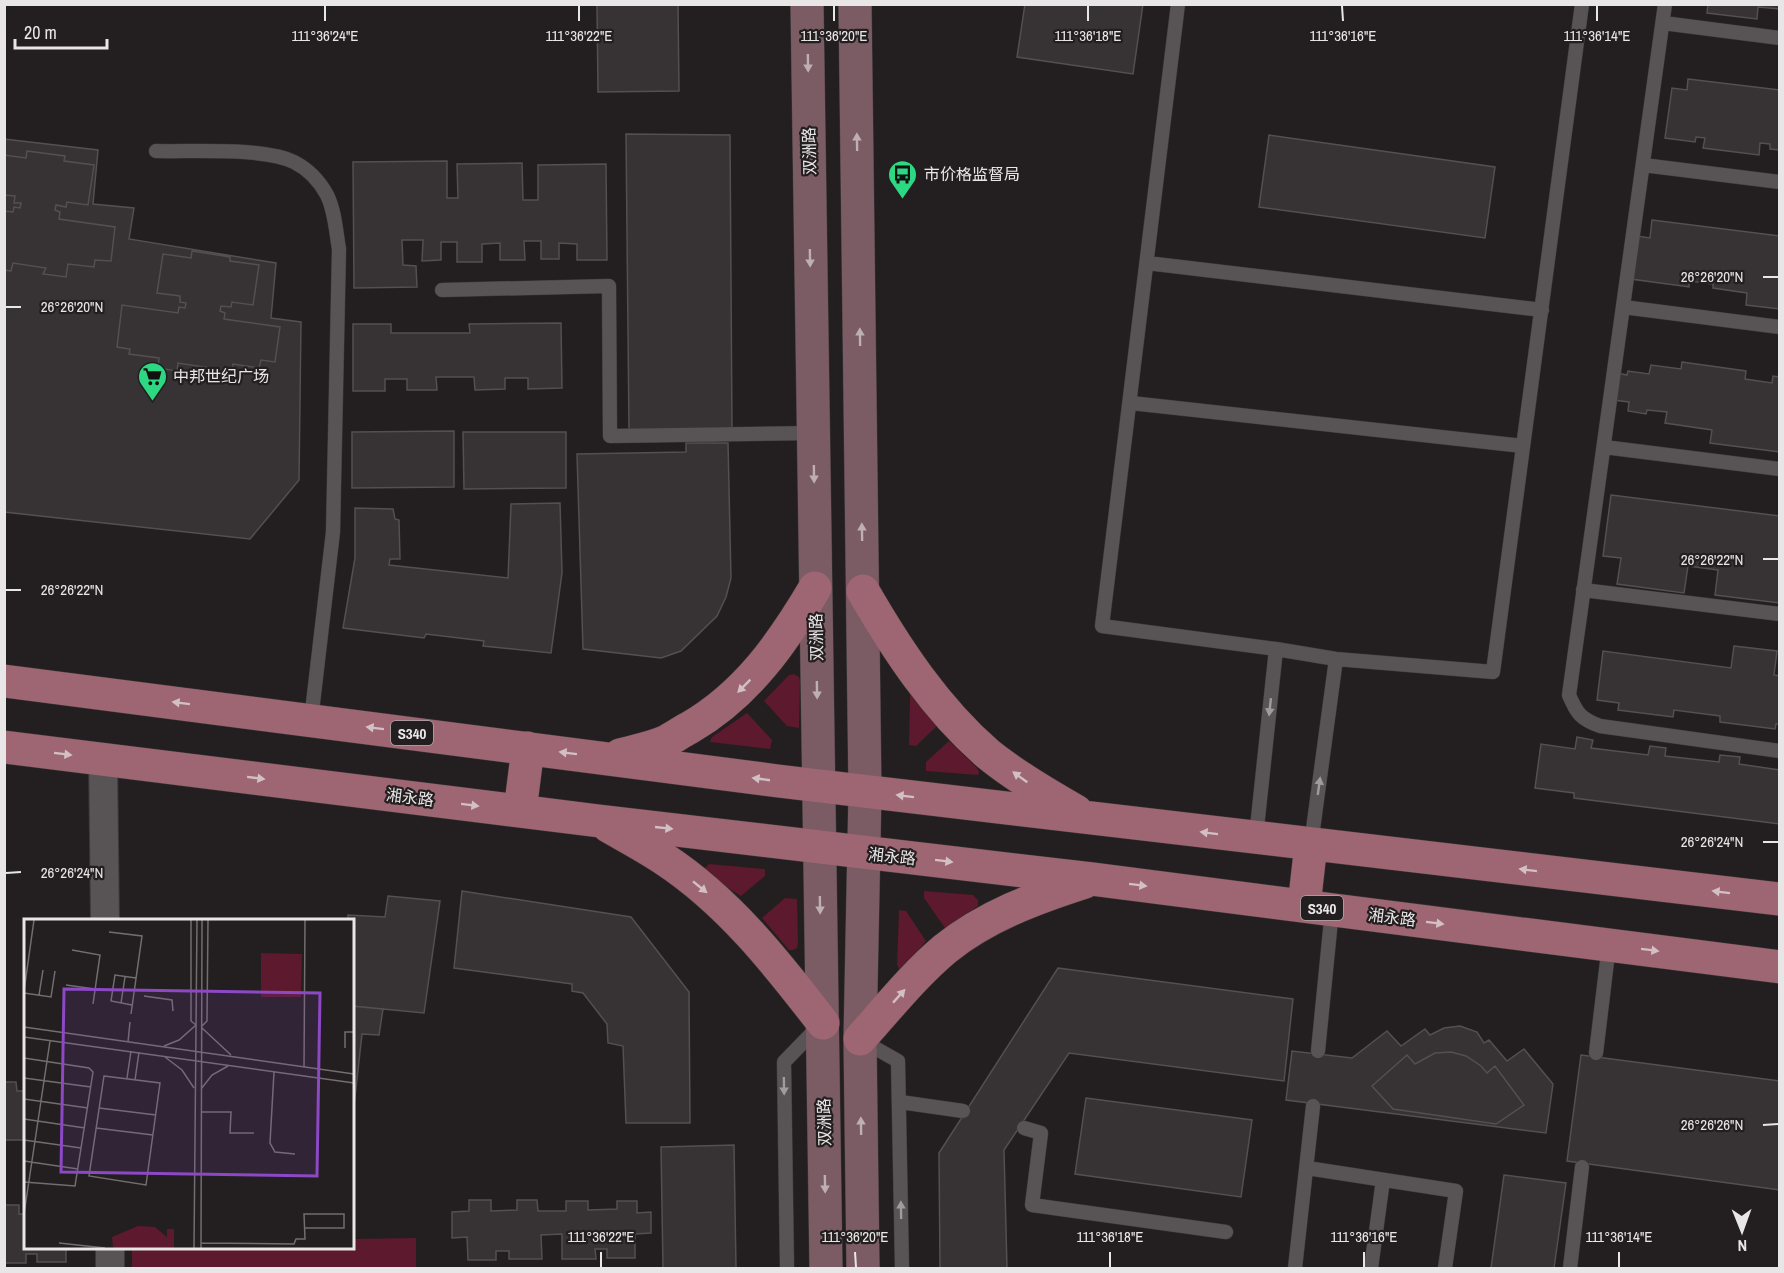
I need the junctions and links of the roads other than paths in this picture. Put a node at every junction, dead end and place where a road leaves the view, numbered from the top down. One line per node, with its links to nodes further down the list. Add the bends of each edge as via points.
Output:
1 (807, 4): 18 (main road, 双洲路, one-way to 18)
2 (855, 4): 17 (main road, one-way to 2)
3 (1178, 4): 11 (lane)
4 (1582, 4): 14 (lane)
5 (1665, 4): 6 (lane)
6 (1663, 23): 7 (lane); 9 (lane)
7 (1779, 38)
8 (156, 151): 29 (lane, via 266,154 295,163 314,176 327,196 332,214 339,249 333,532)
9 (1643, 165): 10 (lane); 13 (lane)
10 (1779, 182)
11 (1148, 263): 14 (lane); 16 (lane)
12 (442, 290): 18 (lane, via 609,286 610,436)
13 (1623, 307): 15 (lane); 20 (lane)
14 (1542, 310): 19 (lane)
15 (1779, 327)
16 (1131, 403): 19 (lane); 26 (lane, via 1102,626)
17 (861, 411): 18 (main road); 24 (main road, one-way to 17)
18 (813, 422): 22 (main road, 双洲路, one-way to 22)
19 (1523, 446): 27 (lane, via 1493,672)
20 (1604, 447): 21 (lane); 23 (lane)
21 (1779, 469)
22 (815, 588): 33 (main road, one-way to 33, via 766,663 710,716 665,742); 35 (main road, 双洲路, one-way to 35)
23 (1583, 590): 25 (lane); 32 (lane, via 1569,695 1575,710 1585,720 1600,726)
24 (863, 591): 36 (main road); 38 (main road, one-way to 24, via 1028,783 954,721 889,636)
25 (1779, 614)
26 (1276, 648): 27 (lane); 40 (lane, one-way to 40)
27 (1336, 659): 41 (lane, one-way to 27)
28 (4, 681): 29 (main road, S340, one-way to 28)
29 (311, 720): 31 (main road, S340, one-way to 29)
30 (4, 747): 34 (main road, 湘永路 / S340, one-way to 34)
31 (528, 748): 33 (main road, S340, one-way to 31); 37 (main road)
32 (1779, 751)
33 (608, 758): 35 (main road, S340, one-way to 33)
34 (103, 759): 37 (main road, 湘永路 / S340, one-way to 37); 47 (street)
35 (820, 786): 36 (main road, S340); 42 (main road, 双洲路)
36 (865, 792): 38 (main road, S340, one-way to 36); 43 (main road)
37 (520, 811): 39 (main road, 湘永路 / S340)
38 (1088, 818): 40 (main road, S340, one-way to 38)
39 (599, 821): 42 (main road, 湘永路 / S340, one-way to 42); 50 (main road, one-way to 50, via 665,859 730,913 779,965)
40 (1256, 838): 41 (main road, S340)
41 (1311, 844): 45 (main road, S340, one-way to 41); 46 (main road)
42 (820, 847): 43 (main road, 湘永路 / S340); 50 (main road, 双洲路, one-way to 50)
43 (865, 853): 44 (main road, 湘永路 / S340, one-way to 44); 51 (main road)
44 (1092, 879): 46 (main road, 湘永路 / S340, one-way to 46); 51 (main road, one-way to 44, via 944,950 974,928 1026,902)
45 (1779, 899)
46 (1318, 908): 48 (main road, 湘永路 / S340, one-way to 48); 52 (lane)
47 (105, 919)
48 (1609, 945): 49 (main road, 湘永路 / S340, one-way to 49); 53 (lane)
49 (1779, 967)
50 (823, 1023): 64 (lane, one-way to 64, via 784,1062); 65 (main road, 双洲路, one-way to 65)
51 (860, 1039): 54 (lane, via 898,1060); 66 (main road, one-way to 51)
52 (1318, 1051)
53 (1596, 1053)
54 (900, 1102): 56 (lane); 67 (lane, one-way to 54)
55 (1313, 1106): 59 (lane)
56 (963, 1111)
57 (1024, 1128): 61 (lane, via 1041,1133 1032,1205)
58 (1582, 1167): 71 (lane)
59 (1307, 1168): 60 (lane); 68 (lane)
60 (1383, 1180): 69 (lane); 70 (lane, via 1456,1191)
61 (1226, 1232)
62 (110, 1249): 63 (street)
63 (110, 1269)
64 (787, 1269)
65 (826, 1269)
66 (863, 1269)
67 (902, 1269)
68 (1295, 1269)
69 (1371, 1269)
70 (1445, 1269)
71 (1570, 1269)

